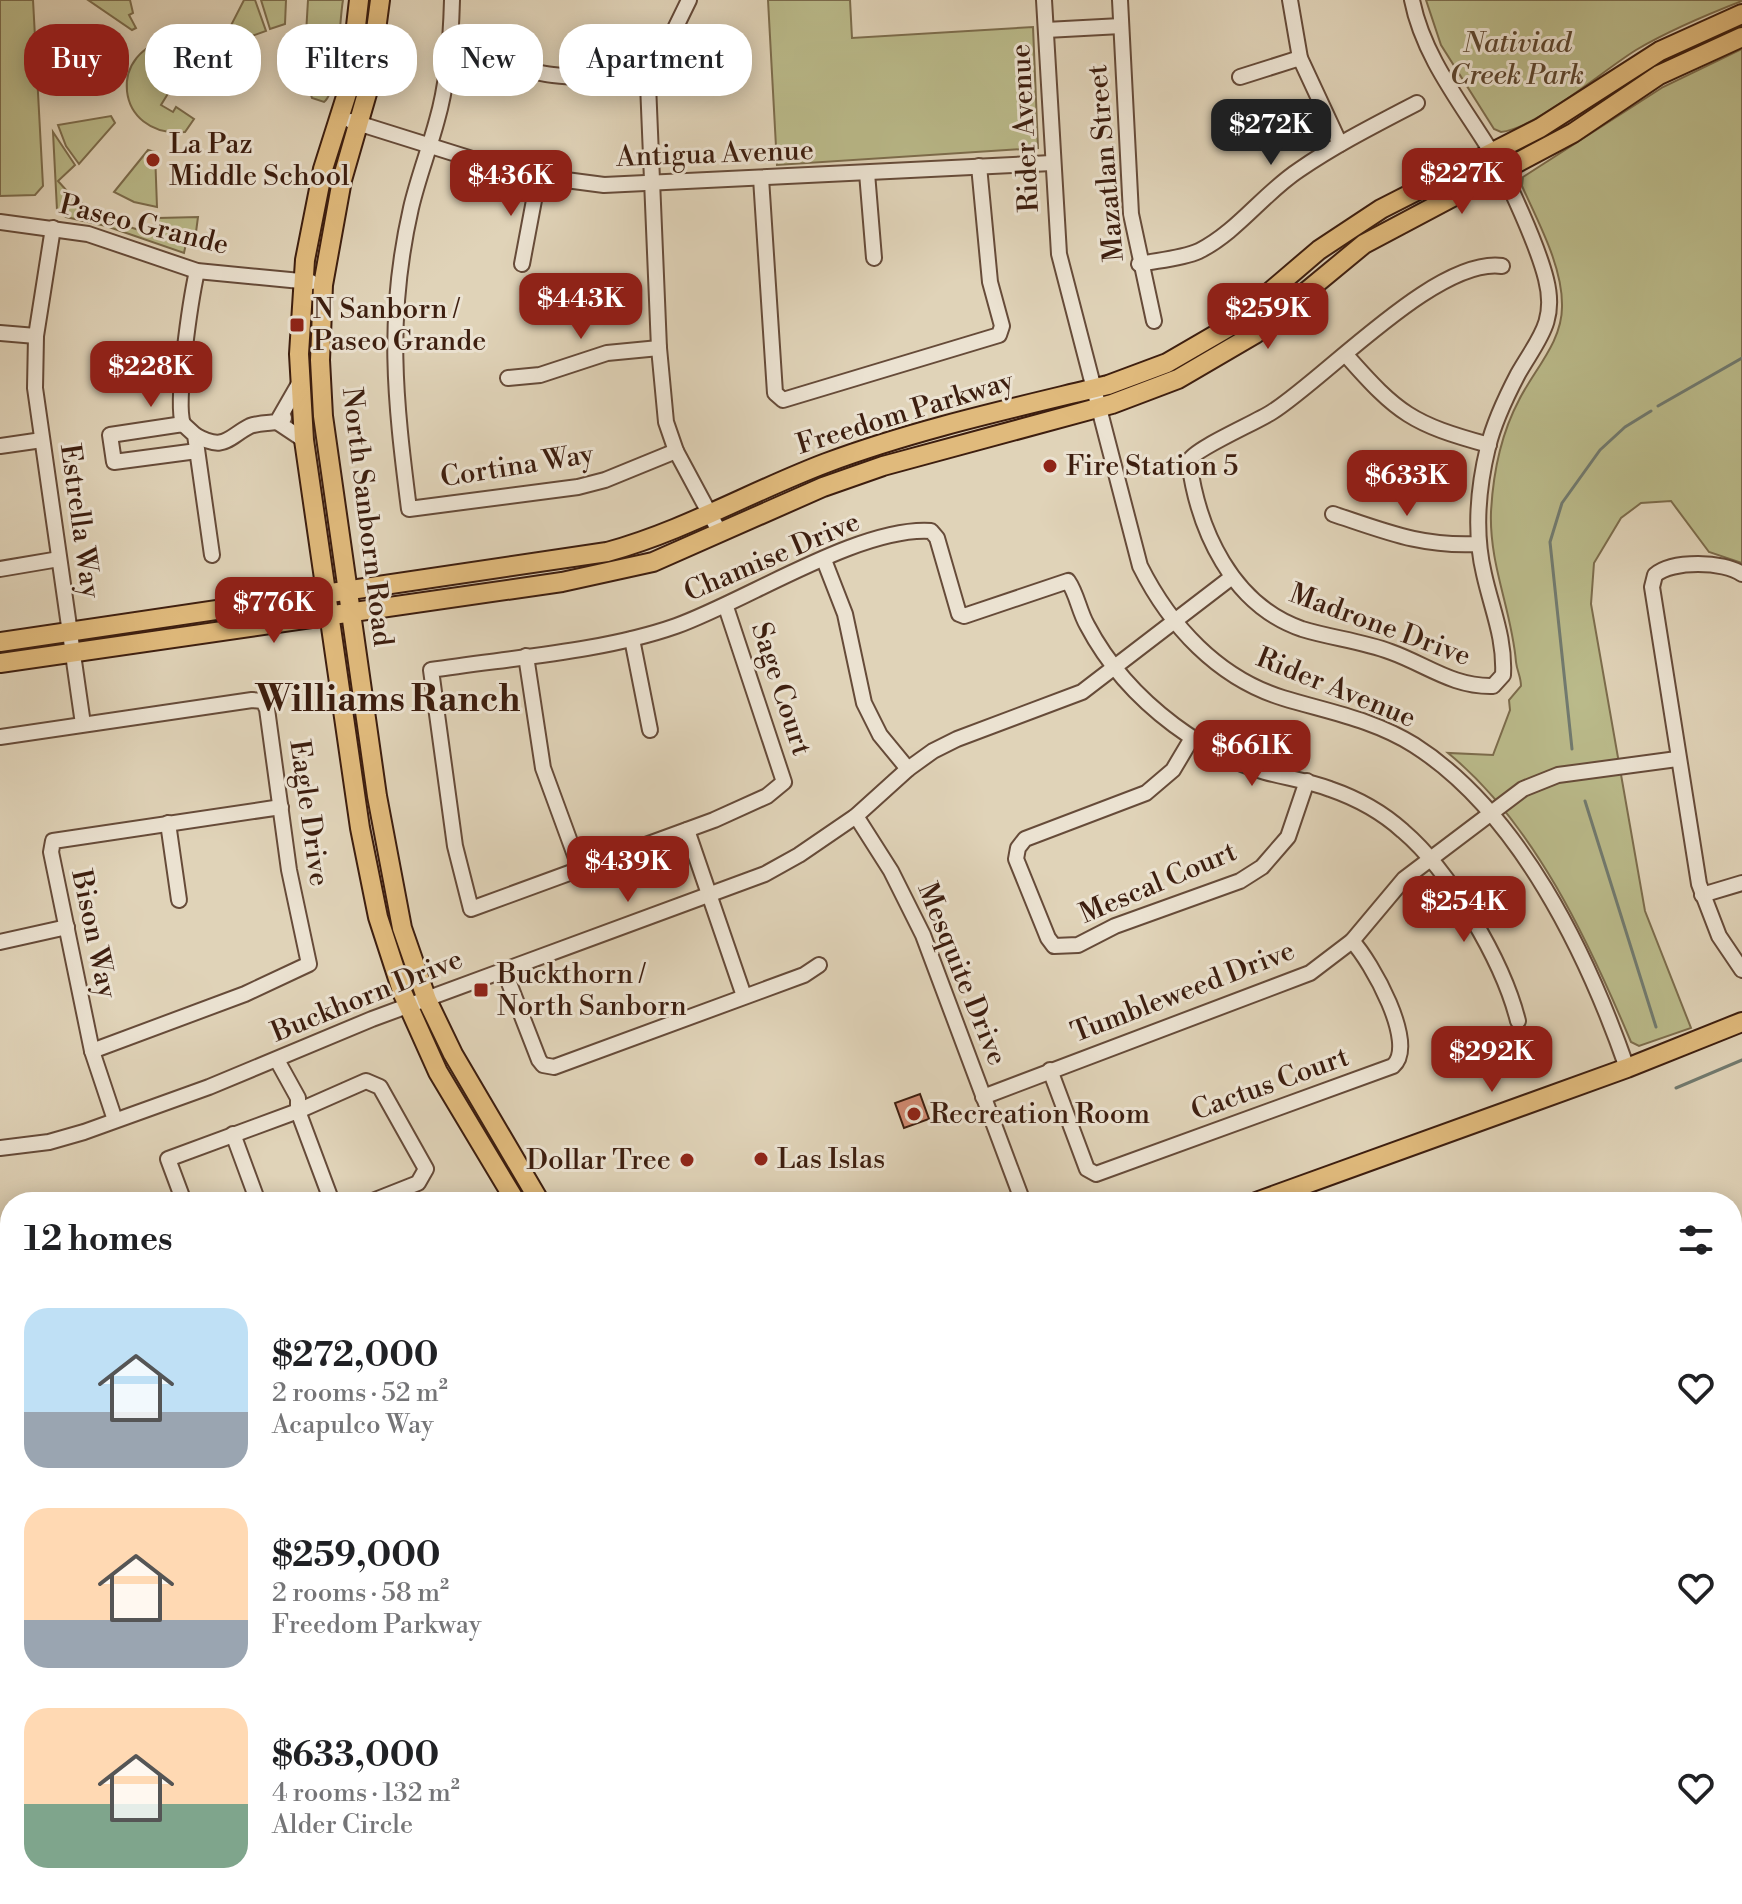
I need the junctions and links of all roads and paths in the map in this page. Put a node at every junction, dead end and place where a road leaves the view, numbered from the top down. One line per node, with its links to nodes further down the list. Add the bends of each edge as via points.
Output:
1 (359, 0): 20 (main road, North Sanborn Road, via 355,54)
2 (380, 0): 21 (main road, North Sanborn Road, via 375,57)
3 (452, 0): 10 (street)
4 (689, 0): 11 (street)
5 (1044, 0): 13 (street, Rider Avenue)
6 (1120, 0): 12 (street, Mazatlan Street)
7 (1290, 0): 15 (street)
8 (1412, 0): 24 (street, via 1427,47)
9 (1742, 14): 24 (main road, Freedom Parkway, via 1660,51)
10 (451, 24)
11 (676, 24)
12 (1121, 26): 13 (street); 36 (street, Mazatlan Street, via 1131,214)
13 (1046, 30): 25 (street, Rider Avenue)
14 (1742, 37): 27 (main road, Freedom Parkway, via 1659,75 1573,133)
15 (1300, 58): 16 (street); 22 (street)
16 (1240, 77)
17 (442, 96): 23 (street)
18 (648, 96): 31 (street)
19 (1417, 103): 22 (street)
20 (340, 118): 21 (street, Antigua Avenue); 39 (main road, North Sanborn Road, via 316,200)
21 (360, 123): 23 (street, Antigua Avenue); 40 (main road, North Sanborn Road, via 342,180)
22 (1340, 144): 36 (street, via 1297,171 1207,246 1182,257)
23 (430, 146): 30 (street, Antigua Avenue); 59 (street, Cortina Way, via 411,207 394,323 394,397 409,509 578,487)
24 (1492, 153): 27 (street); 48 (main road, Freedom Parkway, via 1345,232 1229,327 1167,363)
25 (1052, 163): 26 (street, Antigua Avenue); 48 (street, Rider Avenue, via 1059,254)
26 (979, 166): 28 (street, Antigua Avenue); 29 (street, via 990,282 1002,326 999,335 783,400 775,393)
27 (1502, 171): 50 (main road, Freedom Parkway, via 1364,244 1227,352 1166,385); 56 (street, via 1550,297 1544,333 1503,405)
28 (867, 173): 29 (street, Antigua Avenue); 34 (street)
29 (761, 178): 31 (street, Antigua Avenue)
30 (538, 179): 31 (street, Antigua Avenue); 35 (street)
31 (651, 184): 44 (street)
32 (0, 222): 33 (street, Paseo Grande)
33 (53, 228): 38 (street, Paseo Grande, via 113,241); 43 (street, Estrella Way)
34 (874, 258)
35 (522, 264)
36 (1139, 264): 41 (street, Mazatlan Street)
37 (1502, 266): 45 (street, Madrone Drive, via 1473,269 1428,292)
38 (197, 271): 39 (street, Paseo Grande); 52 (street, via 180,400)
39 (304, 281): 40 (street, Paseo Grande); 47 (main road, North Sanborn Road)
40 (323, 285): 70 (main road, North Sanborn Road, via 323,416)
41 (1154, 321)
42 (0, 333): 43 (street)
43 (36, 336): 54 (street, Estrella Way, via 34,380)
44 (659, 348): 46 (street, via 607,353 540,375); 59 (street, via 663,405)
45 (1346, 355): 56 (street, via 1401,412 1429,428); 69 (street, Madrone Drive, via 1270,413 1190,457 1210,539)
46 (508, 378)
47 (300, 382): 49 (main road, North Sanborn Road); 51 (street)
48 (1093, 389): 50 (street, Rider Avenue); 61 (main road, Freedom Parkway, via 865,450)
49 (301, 406): 51 (street); 55 (main road, North Sanborn Road)
50 (1098, 408): 62 (main road, Freedom Parkway, via 883,466); 75 (street, Rider Avenue, via 1140,566)
51 (277, 422): 53 (street, via 251,426 226,441); 55 (street)
52 (183, 424): 53 (street); 58 (street, via 110,435 114,462)
53 (195, 435): 58 (street)
54 (42, 440): 57 (street); 65 (street, Estrella Way)
55 (304, 440): 71 (main road, North Sanborn Road)
56 (1489, 445): 63 (street)
57 (0, 446)
58 (197, 451): 64 (street)
59 (676, 451): 61 (street)
60 (1333, 514): 63 (street, via 1412,540)
61 (711, 515): 62 (street); 70 (main road, Freedom Parkway, via 607,552)
62 (720, 533): 73 (main road, Freedom Parkway, via 653,562 600,576)
63 (1479, 544): 69 (street, Madrone Drive, via 1502,637 1503,675 1498,684 1488,686 1454,682 1391,652 1293,625 1263,608)
64 (212, 555)
65 (59, 559): 67 (street); 76 (street, Estrella Way)
66 (824, 560): 72 (street, Chamise Drive); 82 (street, Chamise Drive, via 876,539 931,531 956,612 964,616 1068,581 1086,624); 89 (street, via 845,614 864,703 880,735)
67 (0, 569)
68 (1742, 574): 88 (street, via 1718,564 1664,569 1655,575 1652,587)
69 (1232, 577): 75 (street, Buckhorn Drive)
70 (348, 592): 71 (main road, Freedom Parkway); 73 (main road, North Sanborn Road)
71 (327, 595): 74 (main road, North Sanborn Road); 76 (main road, Freedom Parkway)
72 (726, 607): 77 (street, Chamise Drive); 95 (street, Sage Court, via 784,782 758,801)
73 (351, 612): 74 (main road, Freedom Parkway); 109 (main road, North Sanborn Road, via 393,893)
74 (330, 615): 79 (main road, Freedom Parkway); 110 (main road, North Sanborn Road, via 366,863)
75 (1174, 622): 82 (street, Buckhorn Drive); 92 (street, Rider Avenue, via 1211,659 1260,689 1351,715 1412,744 1455,776)
76 (70, 632): 78 (main road, Freedom Parkway); 79 (street, Estrella Way)
77 (632, 639): 80 (street, Chamise Drive); 85 (street)
78 (0, 642)
79 (73, 653): 81 (main road, Freedom Parkway); 84 (street, Estrella Way)
80 (526, 656): 83 (street, Chamise Drive); 97 (street, via 543,768)
81 (0, 663)
82 (1114, 668): 87 (street); 89 (street, Buckhorn Drive, via 1082,692 957,739)
83 (431, 670): 97 (street, Sage Court, via 455,846 471,909)
84 (83, 724): 86 (street, Eagle Drive); 91 (street, Eagle Drive, via 263,701)
85 (650, 730)
86 (0, 737)
87 (1192, 738): 90 (street, via 1261,771); 90 (street, Mescal Court, via 1173,770 1146,793 1025,839 1018,848 1016,859 1054,946 1078,945 1115,926 1240,881 1262,867 1288,837)
88 (1677, 759): 92 (street, Tumbleweed Drive, via 1558,775 1523,789); 100 (street)
89 (908, 769): 93 (street, Buckhorn Drive)
90 (1307, 781): 96 (street, via 1378,813)
91 (281, 807): 94 (street, Bison Way); 113 (street, Eagle Drive, via 309,964 234,999)
92 (1490, 813): 96 (street, Tumbleweed Drive); 115 (street, Rider Avenue, via 1567,930)
93 (856, 816): 99 (street, Buckhorn Drive, via 782,865); 117 (street, Mesquite Drive, via 923,935)
94 (168, 823): 101 (street); 102 (street, Bison Way, via 53,841)
95 (687, 830): 97 (street, Sage Court); 99 (street)
96 (1430, 860): 103 (street, Tumbleweed Drive, via 1404,879); 111 (street, via 1469,914 1510,990)
97 (580, 869)
98 (1742, 883): 100 (street)
99 (708, 895): 106 (street, Buckhorn Drive); 108 (street)
100 (1702, 895): 107 (street, via 1719,936)
101 (179, 900)
102 (67, 927): 104 (street); 113 (street, Bison Way)
103 (1352, 941): 116 (street, Tumbleweed Drive, via 1294,980); 116 (street, Cactus Court, via 1377,975 1401,1041 1401,1055 1393,1066 1096,1174 1087,1169)
104 (0, 942)
105 (819, 965): 108 (street)
106 (504, 970): 108 (street, via 539,1060 554,1067); 109 (street, Buckhorn Drive)
107 (1742, 970)
108 (744, 996)
109 (427, 1000): 110 (street, Buckhorn Drive); 127 (main road, North Sanborn Road, via 464,1075)
110 (408, 1006): 114 (street, Buckhorn Drive); 126 (main road, North Sanborn Road, via 438,1072)
111 (1518, 1021)
112 (1742, 1022): 115 (main road)
113 (92, 1051): 119 (street, Bison Way)
114 (277, 1060): 118 (street, via 289,1103); 119 (street, Buckhorn Drive)
115 (1627, 1068): 129 (main road)
116 (1050, 1070): 117 (street, Tumbleweed Drive)
117 (983, 1097): 128 (street, Mesquite Drive)
118 (298, 1111): 120 (street); 124 (street); 125 (street, via 362,1081 380,1087 425,1163 418,1183)
119 (115, 1120): 121 (street, Buckhorn Drive, via 49,1142)
120 (233, 1134): 122 (street, via 168,1159); 123 (street)
121 (0, 1148)
122 (180, 1192)
123 (254, 1192)
124 (328, 1192)
125 (395, 1192)
126 (510, 1192)
127 (534, 1192)
128 (1019, 1192)
129 (1284, 1192)

